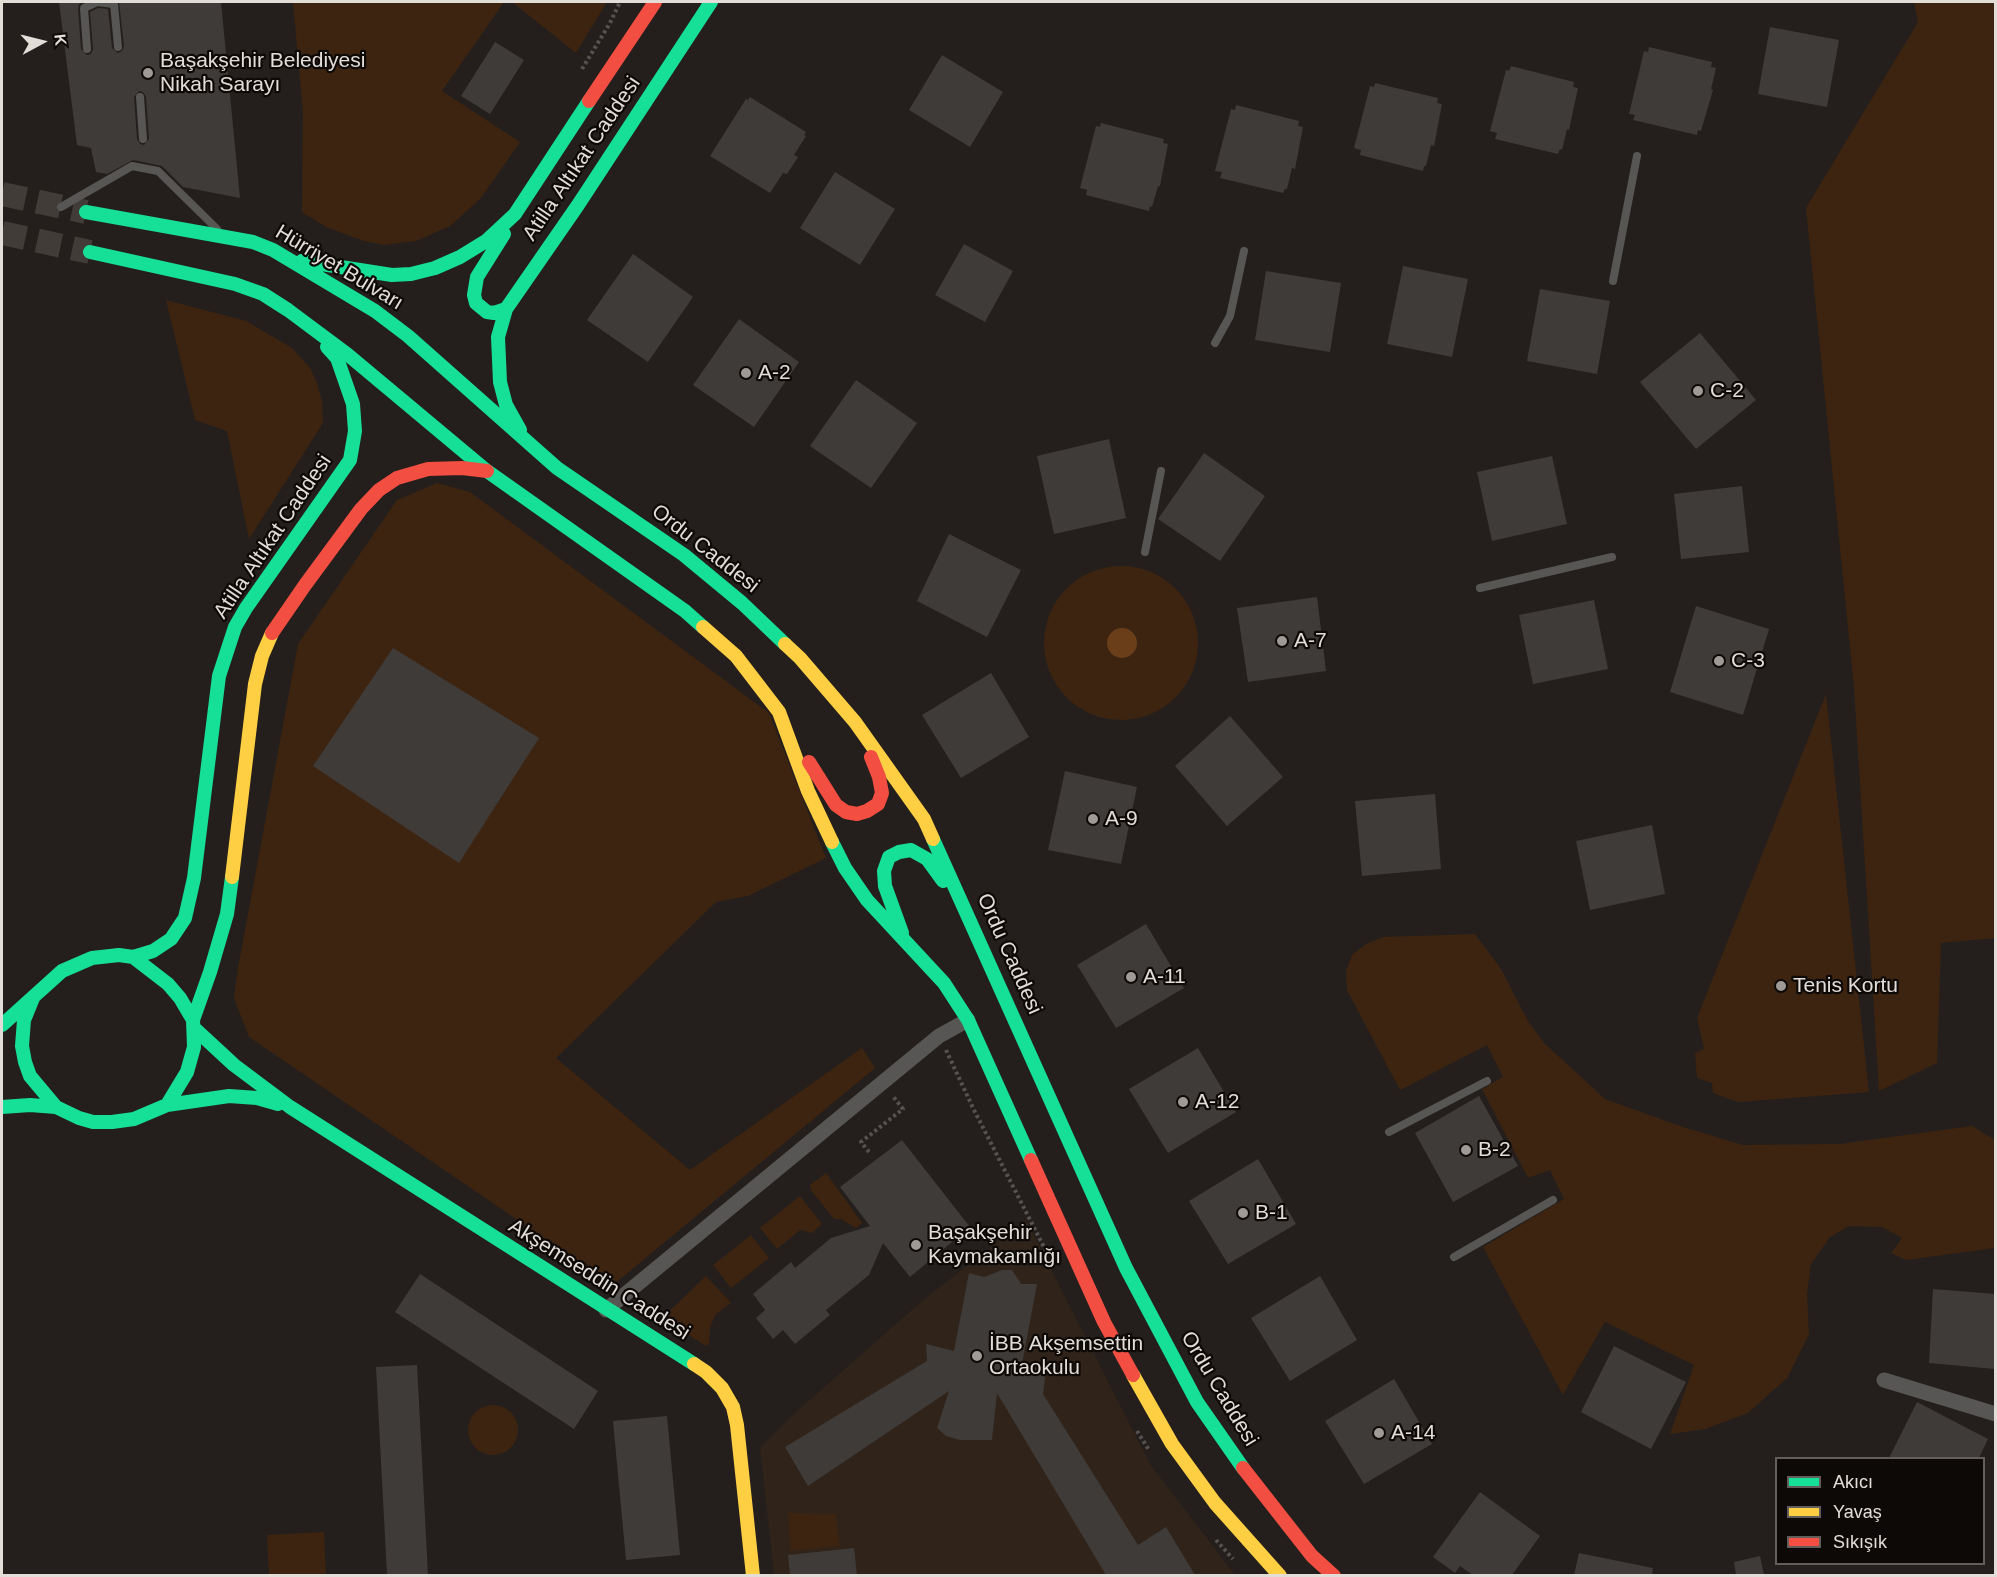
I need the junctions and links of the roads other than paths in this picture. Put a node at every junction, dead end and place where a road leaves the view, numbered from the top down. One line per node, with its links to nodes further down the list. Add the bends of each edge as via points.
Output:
1 (655, 2): 10 (main road, Atilla Altıkat Caddesi)
2 (711, 2): 16 (main road, Atilla Altıkat Caddesi)
3 (118, 46): 4 (lane, via 114,4 98,2 84,8)
4 (87, 49)
5 (140, 97): 6 (lane)
6 (143, 139)
7 (1637, 156): 15 (lane)
8 (61, 207): 11 (lane, via 132,166 146,166 158,171)
9 (86, 212): 11 (main road, Hürriyet Bulvarı)
10 (515, 214): 14 (main road, Atilla Altıkat Caddesi, via 486,242 435,268 411,274 392,275); 16 (main road, via 477,277 475,288 477,303 487,312)
11 (225, 236): 14 (main road, Hürriyet Bulvarı, via 253,242)
12 (90, 252): 17 (main road, via 235,284 263,294)
13 (1244, 252): 18 (lane, via 1230,316)
14 (286, 258): 19 (main road, Hürriyet Bulvarı, via 375,311 408,336)
15 (1613, 281)
16 (506, 309): 19 (main road, Atilla Altıkat Caddesi, via 498,337 501,382 506,405)
17 (288, 310): 20 (main road); 29 (main road, Atilla Altıkat Caddesi, via 337,358 353,404 354,446 335,483 235,627 219,676 194,878 185,918 171,939 153,951)
18 (1215, 343)
19 (529, 445): 26 (main road, Ordu Caddesi, via 684,555 742,603 800,658)
20 (487, 471): 25 (main road, via 685,611 736,656); 32 (main road, via 428,469 396,478 379,490 274,630 255,684 227,914)
21 (1161, 471): 22 (lane)
22 (1145, 552)
23 (1612, 557): 24 (lane)
24 (1480, 588)
25 (779, 712): 26 (main road, via 836,805 846,813 858,814 878,804 882,793); 28 (main road, via 808,791 845,867 867,900)
26 (855, 722): 27 (main road, Ordu Caddesi, via 924,819)
27 (976, 931): 28 (main road, via 927,859 911,850 889,857 884,871); 47 (main road, Ordu Caddesi, via 1126,1268 1197,1402 1253,1483 1312,1556)
28 (903, 937): 31 (main road, via 944,983)
29 (133, 957): 30 (main road, via 92,958 75,964); 32 (main road, via 168,984)
30 (33, 998): 33 (main road); 37 (main road, via 22,1032 25,1062 30,1076)
31 (968, 1020): 42 (street, via 939,1036); 46 (main road, via 1104,1322 1138,1386 1172,1444 1215,1503)
32 (193, 1024): 35 (main road, via 194,1047 187,1072); 38 (main road, Akşemseddin Caddesi, via 234,1065)
33 (2, 1025)
34 (1486, 1081): 39 (lane)
35 (167, 1105): 37 (main road, via 134,1119 112,1122 93,1122); 38 (main road, Akşemseddin Caddesi, via 229,1096 257,1098)
36 (2, 1107): 37 (main road)
37 (56, 1107)
38 (290, 1107): 42 (main road, Akşemseddin Caddesi)
39 (1389, 1132)
40 (1552, 1200): 41 (lane)
41 (1454, 1257)
42 (606, 1310): 45 (main road, Akşemseddin Caddesi, via 706,1372 733,1407)
43 (1884, 1380): 44 (street)
44 (1995, 1414)
45 (753, 1575)
46 (1280, 1575)
47 (1334, 1575)

